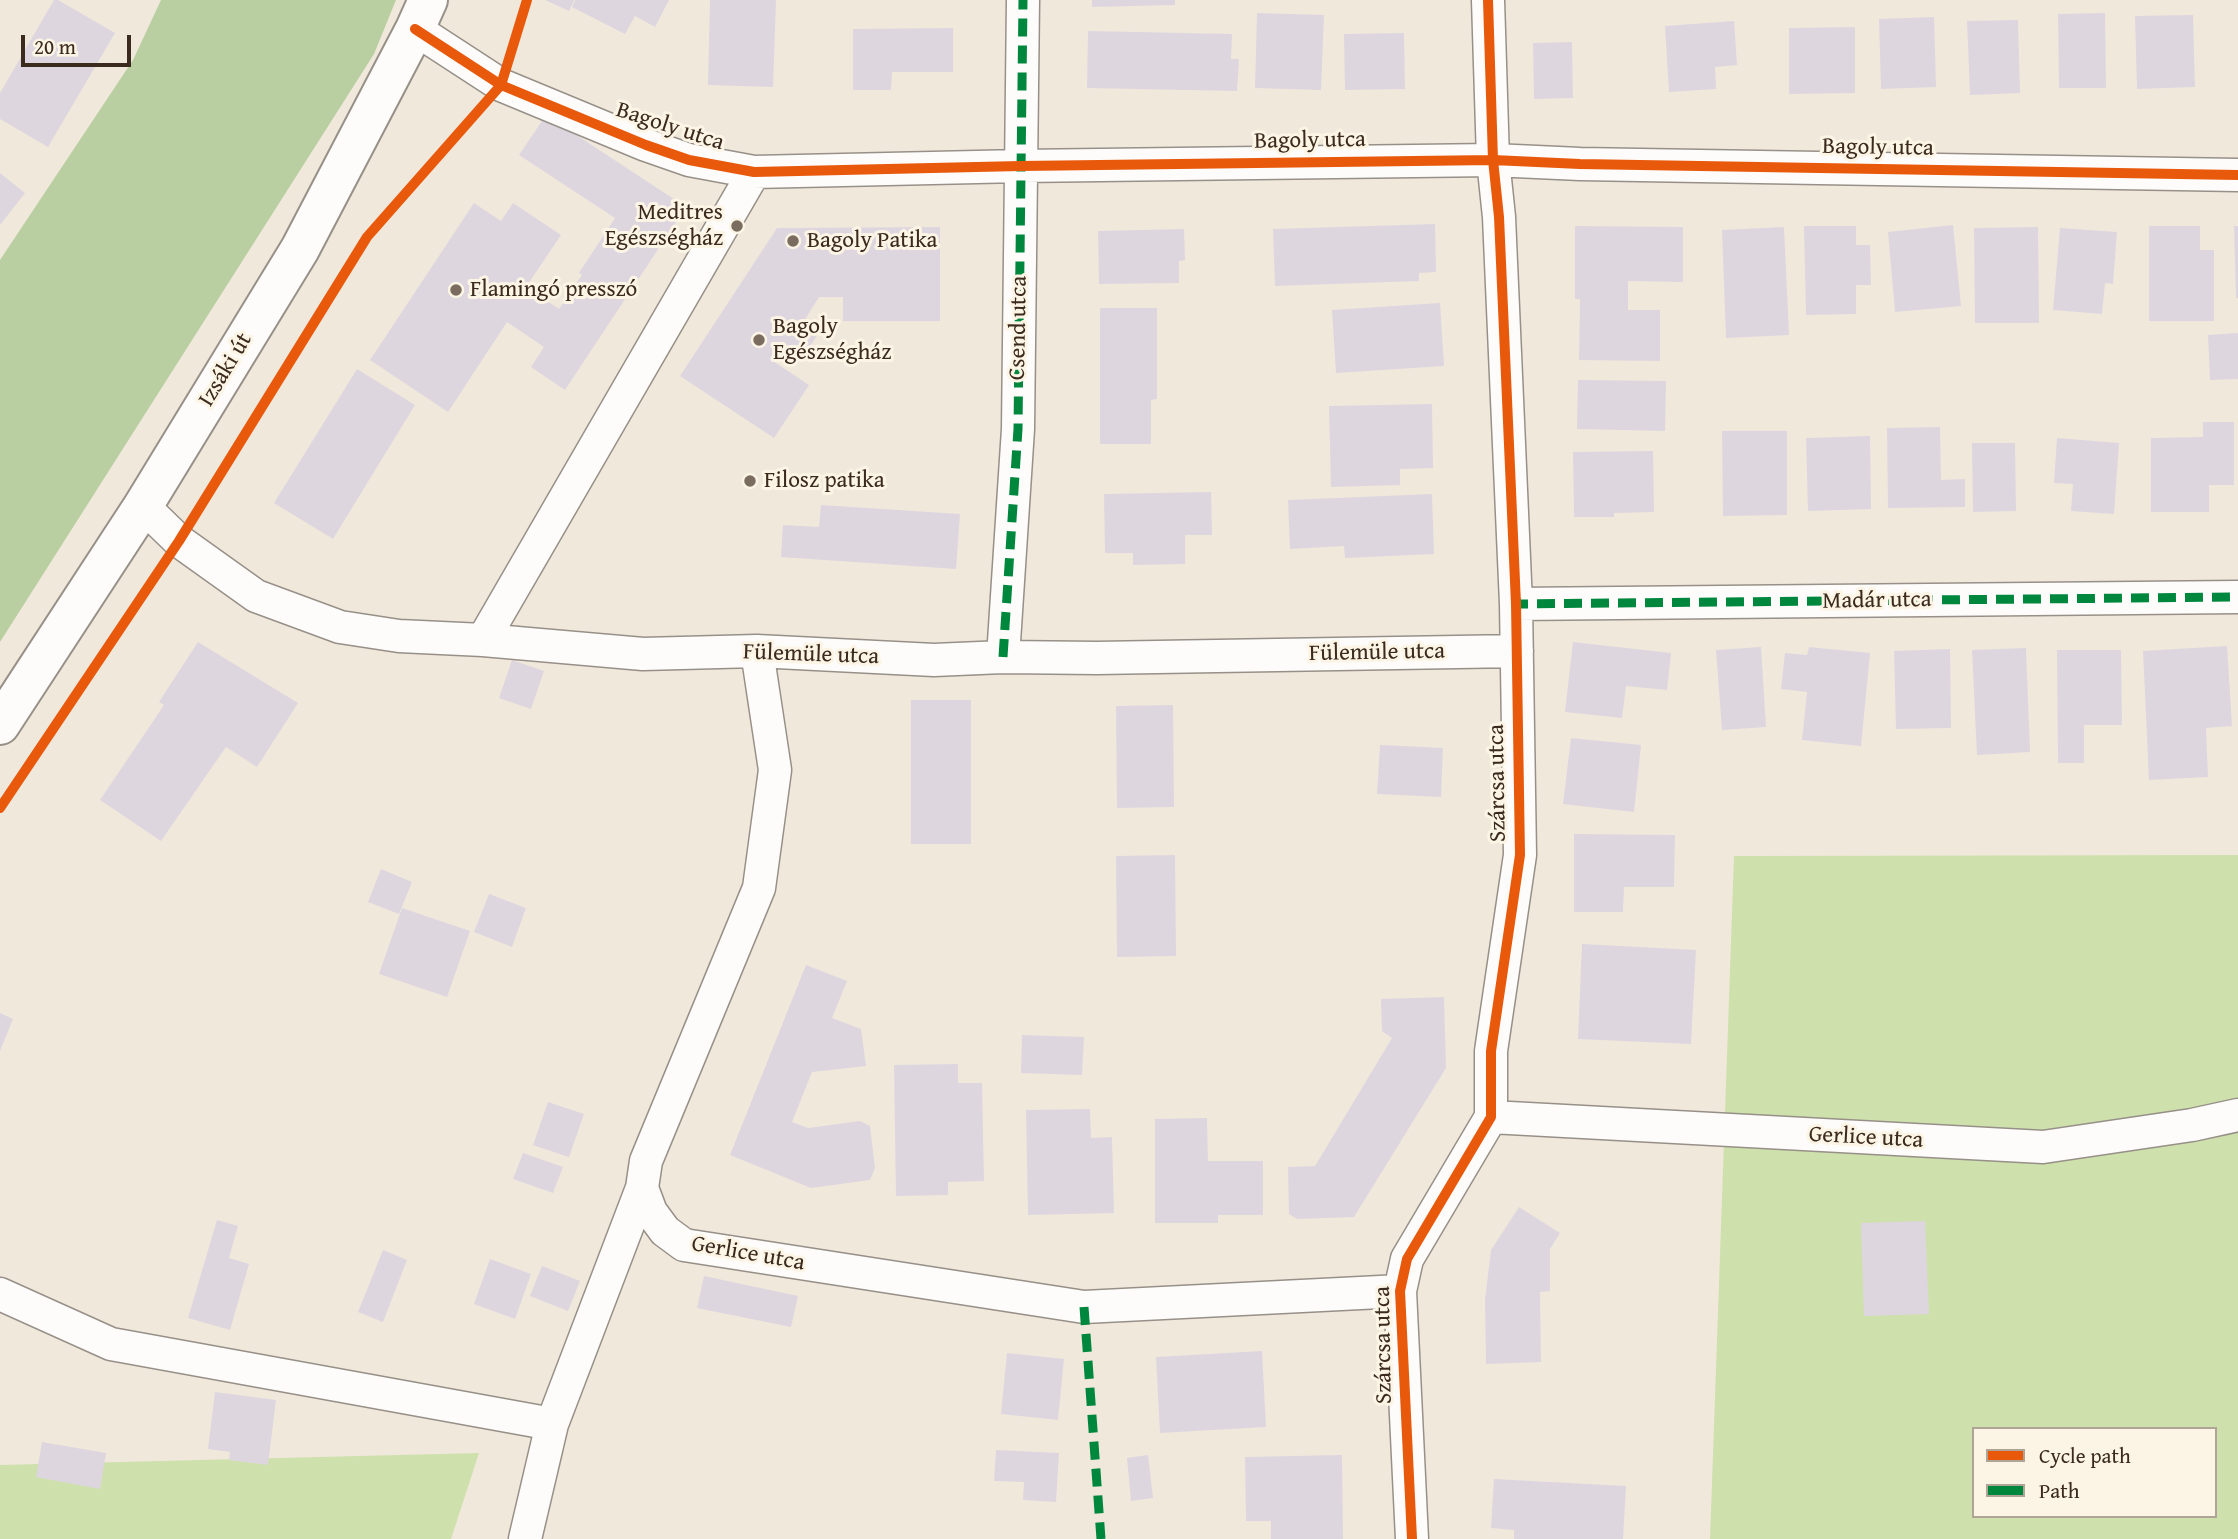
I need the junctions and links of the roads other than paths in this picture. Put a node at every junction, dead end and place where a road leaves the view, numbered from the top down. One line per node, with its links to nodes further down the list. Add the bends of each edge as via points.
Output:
1 (1023, 0): 5 (street, Csend utca)
2 (1488, 0): 4 (street, Szárcsa utca)
3 (422, 15): 6 (street, Bagoly utca, via 501,85 657,149); 8 (main road, Izsáki út, via 300,249)
4 (1493, 160): 5 (street, Bagoly utca); 7 (street, Bagoly utca); 10 (street, Szárcsa utca)
5 (1021, 166): 6 (street, Bagoly utca); 14 (street, Csend utca, via 1018,429)
6 (754, 172): 11 (street)
7 (2238, 175)
8 (143, 506): 11 (street, Fülemüle utca, via 179,541 256,596 340,626 399,636); 15 (main road, Izsáki út)
9 (2238, 597): 10 (street, Madár utca)
10 (1516, 604): 13 (street, Szárcsa utca)
11 (483, 640): 12 (street, Fülemüle utca, via 643,654)
12 (757, 651): 14 (street, Fülemüle utca, via 934,660); 18 (street, via 775,770 759,888 646,1161)
13 (1517, 651): 14 (street, Fülemüle utca); 17 (street, Szárcsa utca, via 1520,855 1491,1051)
14 (1003, 657)
15 (0, 725)
16 (2238, 1115): 17 (street, Gerlice utca, via 2043,1147)
17 (1491, 1117): 19 (street, Szárcsa utca, via 1407,1259)
18 (642, 1188): 19 (street, Gerlice utca, via 664,1231 684,1245 1084,1307); 21 (street)
19 (1400, 1291): 23 (street, Szárcsa utca)
20 (0, 1294): 21 (street, via 111,1344)
21 (552, 1424): 22 (street)
22 (525, 1539)
23 (1412, 1539)

